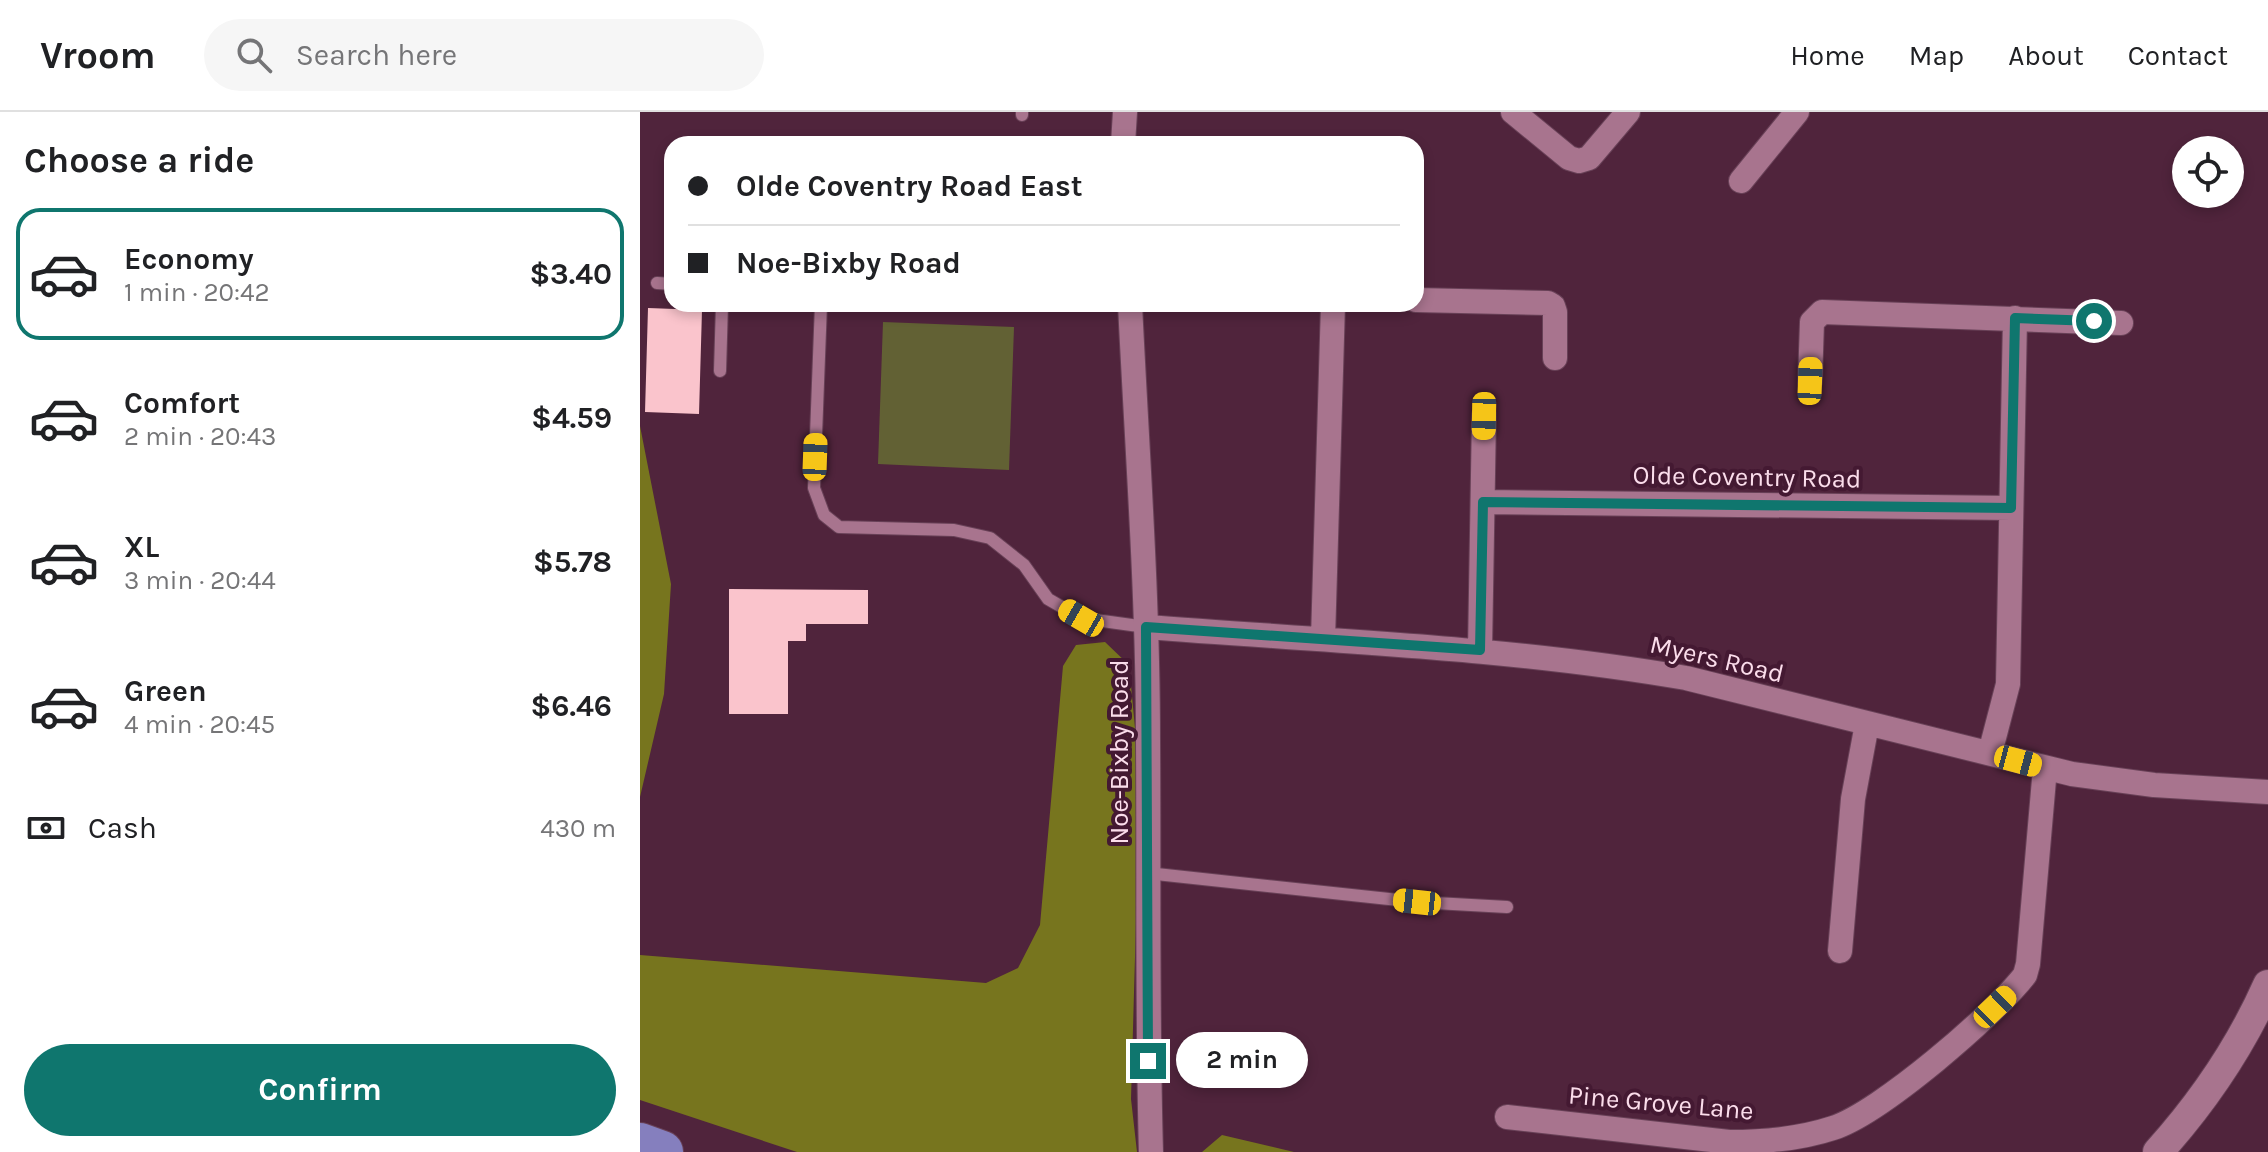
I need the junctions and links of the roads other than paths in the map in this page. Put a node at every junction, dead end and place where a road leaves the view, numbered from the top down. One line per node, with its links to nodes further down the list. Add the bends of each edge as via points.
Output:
1 (1125, 112): 5 (street)
2 (1513, 112): 3 (street, via 1579,161 1589,158)
3 (1628, 112)
4 (1797, 112): 6 (street)
5 (1124, 136)
6 (1741, 181)
7 (657, 283): 8 (lane)
8 (664, 283)
9 (1424, 300): 16 (street, via 1548,303 1555,312)
10 (722, 312): 17 (lane)
11 (821, 312): 22 (lane, via 814,488 824,515 839,527 954,530 990,538 1024,565 1048,599 1081,618)
12 (1130, 312): 22 (street, Noe-Bixby Road)
13 (1333, 312): 23 (street)
14 (2015, 318): 15 (street); 18 (street, via 1822,312 1812,322); 21 (street)
15 (2121, 323)
16 (1555, 358)
17 (720, 371)
18 (1810, 381)
19 (1484, 416): 20 (street)
20 (1483, 502): 21 (street, Olde Coventry Road); 24 (street)
21 (2011, 508): 26 (street, via 2008,684)
22 (1146, 627): 23 (street, Myers Road); 29 (street, Noe-Bixby Road)
23 (1323, 639): 24 (street, Myers Road)
24 (1480, 650): 25 (street, Myers Road, via 1686,678)
25 (1867, 724): 26 (street, Myers Road); 31 (street, via 1853,799)
26 (1990, 753): 27 (street, Myers Road)
27 (2045, 768): 28 (street, Myers Road, via 2127,782); 35 (street, Pine Grove Lane, via 2025,975 1972,1028 1868,1111 1834,1128)
28 (2268, 792)
29 (1147, 873): 30 (lane); 37 (street, Noe-Bixby Road)
30 (1507, 907)
31 (1840, 951)
32 (2268, 985): 38 (street, via 2226,1063)
33 (1507, 1117): 35 (street, Pine Grove Lane)
34 (640, 1144): 36 (highway)
35 (1759, 1147)
36 (662, 1152)
37 (1151, 1152)
38 (2158, 1152)

